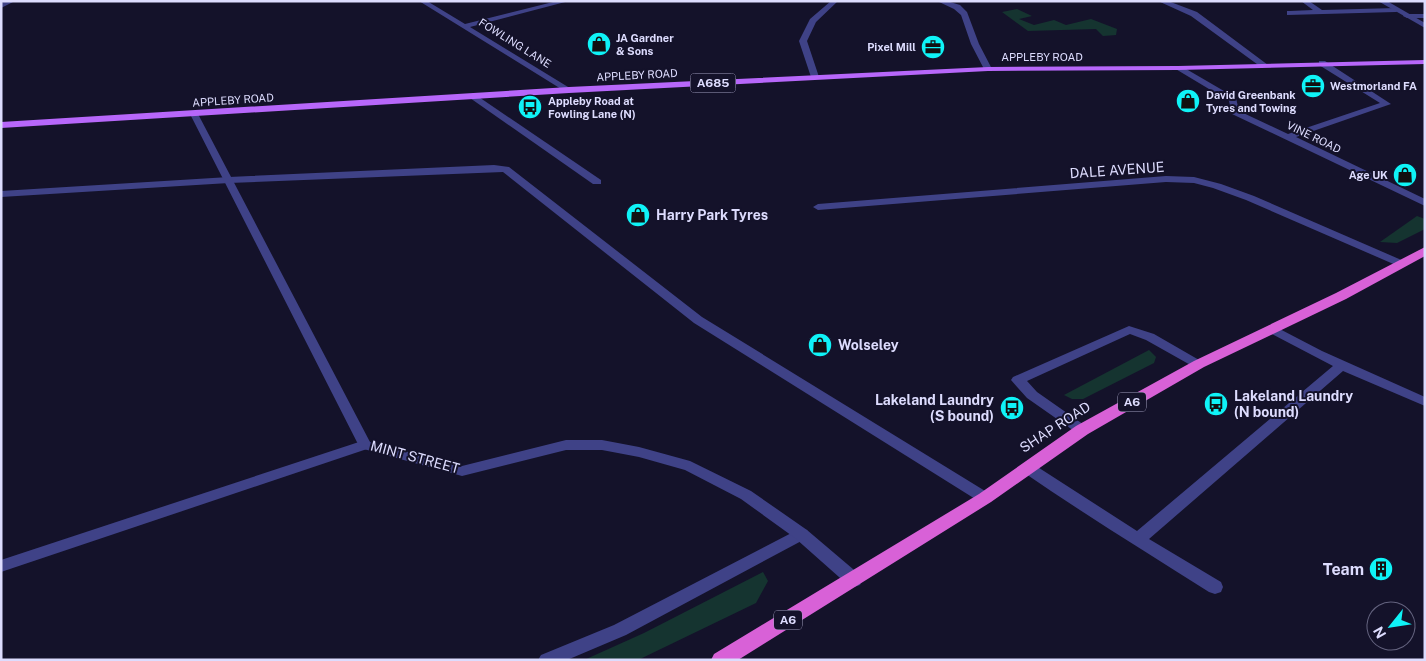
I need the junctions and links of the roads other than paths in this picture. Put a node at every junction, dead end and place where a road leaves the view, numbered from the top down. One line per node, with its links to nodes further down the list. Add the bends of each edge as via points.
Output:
1 (12, 1): 9 (street)
2 (422, 1): 15 (street, FOWLING LANE)
3 (566, 1): 15 (street)
4 (835, 1): 22 (street, via 813,21 803,41)
5 (940, 1): 20 (street, via 957,7 964,14)
6 (1161, 1): 19 (street, via 1194,14)
7 (1304, 1): 11 (street)
8 (1381, 1): 10 (street)
9 (1, 6)
10 (1396, 10): 11 (street); 13 (street)
11 (1321, 12): 12 (street)
12 (1290, 13)
13 (1407, 16): 14 (street); 16 (street)
14 (1425, 16)
15 (466, 26): 23 (street, FOWLING LANE)
16 (1425, 26)
17 (1425, 62): 18 (main road, APPLEBY ROAD / A685)
18 (1322, 63): 19 (main road, APPLEBY ROAD / A685); 27 (street, via 1387,104)
19 (1264, 65): 21 (main road, APPLEBY ROAD / A685)
20 (988, 68): 21 (main road, APPLEBY ROAD / A685); 22 (main road, APPLEBY ROAD / A685)
21 (1178, 68): 27 (street, VINE ROAD, via 1233,100 1234,112)
22 (815, 77): 23 (main road, APPLEBY ROAD / A685)
23 (569, 90): 24 (main road, APPLEBY ROAD / A685)
24 (473, 96): 25 (main road, APPLEBY ROAD / A685); 29 (street)
25 (194, 114): 26 (main road, APPLEBY ROAD / A685); 28 (street, MINT STREET)
26 (1, 125)
27 (1288, 137): 31 (street, VINE ROAD)
28 (229, 180): 30 (street); 40 (street, MINT STREET); 42 (street, via 506,169 698,320)
29 (596, 182)
30 (1, 194)
31 (1425, 203)
32 (818, 207): 34 (street, DALE AVENUE, via 1194,180 1250,198)
33 (1425, 251): 34 (highway, SHAP ROAD / A6)
34 (1402, 264): 35 (highway, SHAP ROAD / A6)
35 (1272, 329): 36 (highway, SHAP ROAD / A6); 37 (street)
36 (1199, 364): 39 (highway, SHAP ROAD / A6); 39 (street, via 1150,337 1129,330 1018,380 1032,395)
37 (1342, 365): 38 (street); 44 (street)
38 (1425, 402)
39 (1082, 430): 41 (highway, SHAP ROAD / A6)
40 (365, 445): 43 (street, MINT STREET, via 462,471 566,445 602,445 639,452 690,466 746,496); 45 (street)
41 (1028, 468): 42 (highway, SHAP ROAD / A6); 44 (street)
42 (985, 498): 46 (highway, SHAP ROAD / A6)
43 (801, 534): 46 (street, MINT STREET); 48 (street, via 620,630)
44 (1136, 540): 47 (street)
45 (1, 566)
46 (854, 580): 49 (highway, SHAP ROAD / A6)
47 (1215, 587)
48 (547, 660)
49 (721, 660)

